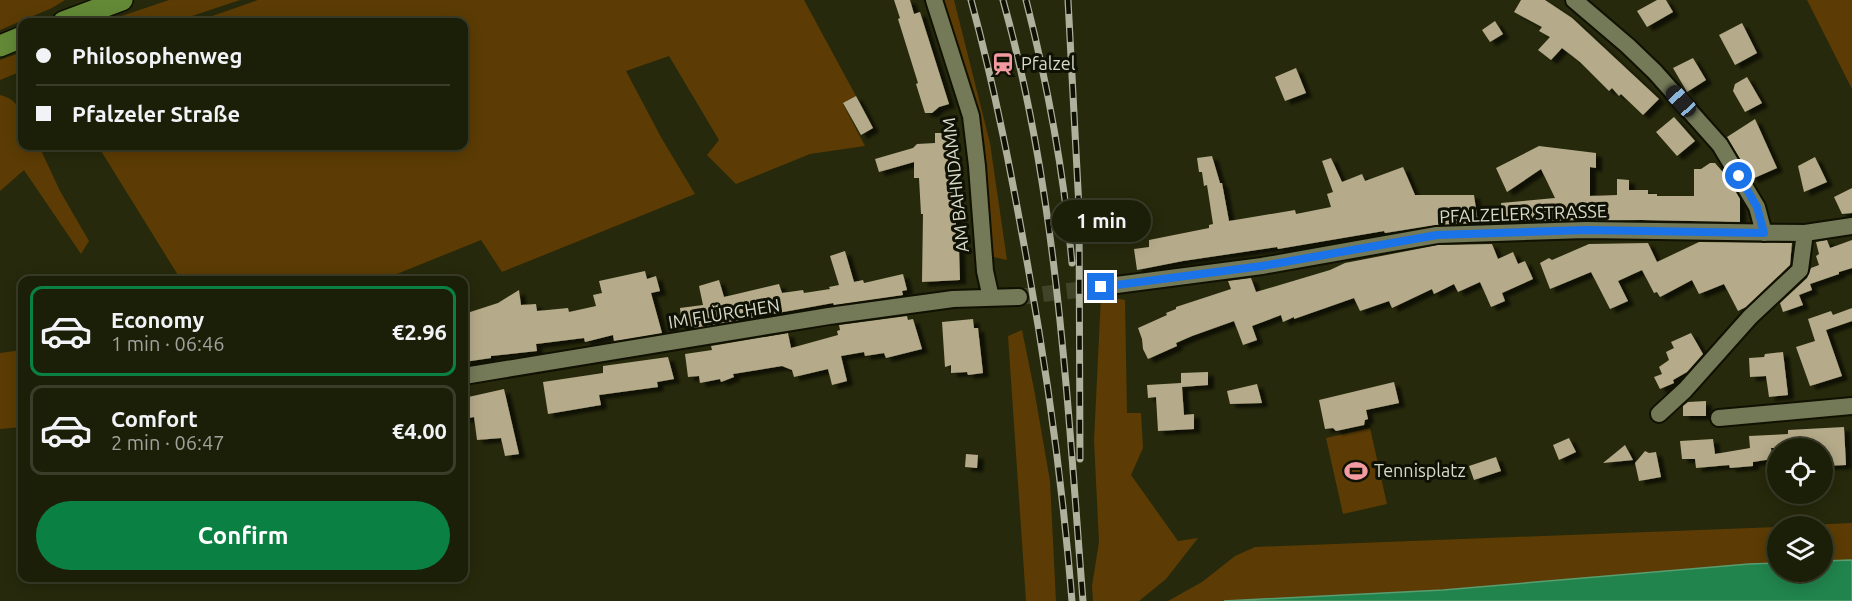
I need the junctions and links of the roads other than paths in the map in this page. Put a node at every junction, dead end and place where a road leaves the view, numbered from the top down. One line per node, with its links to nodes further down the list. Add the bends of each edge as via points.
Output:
1 (122, 0): 4 (main road)
2 (934, 0): 12 (street, AM BAHNDAMM, via 971,116 985,271)
3 (1574, 0): 8 (street, via 1655,72 1720,145 1757,207)
4 (74, 18)
5 (18, 39): 6 (main road)
6 (0, 46)
7 (1852, 225): 9 (street, PFALZELER STRASSE)
8 (1764, 233): 9 (street, PFALZELER STRASSE); 10 (street, PFALZELER STRASSE, via 1586,230 1437,235 1262,266)
9 (1805, 233): 15 (street, via 1800,270)
10 (1101, 287)
11 (1019, 297): 12 (street)
12 (991, 298): 13 (street, IM FLÜRCHEN, via 953,299 829,316)
13 (468, 375)
14 (1852, 406): 16 (street)
15 (1659, 414)
16 (1719, 418)

